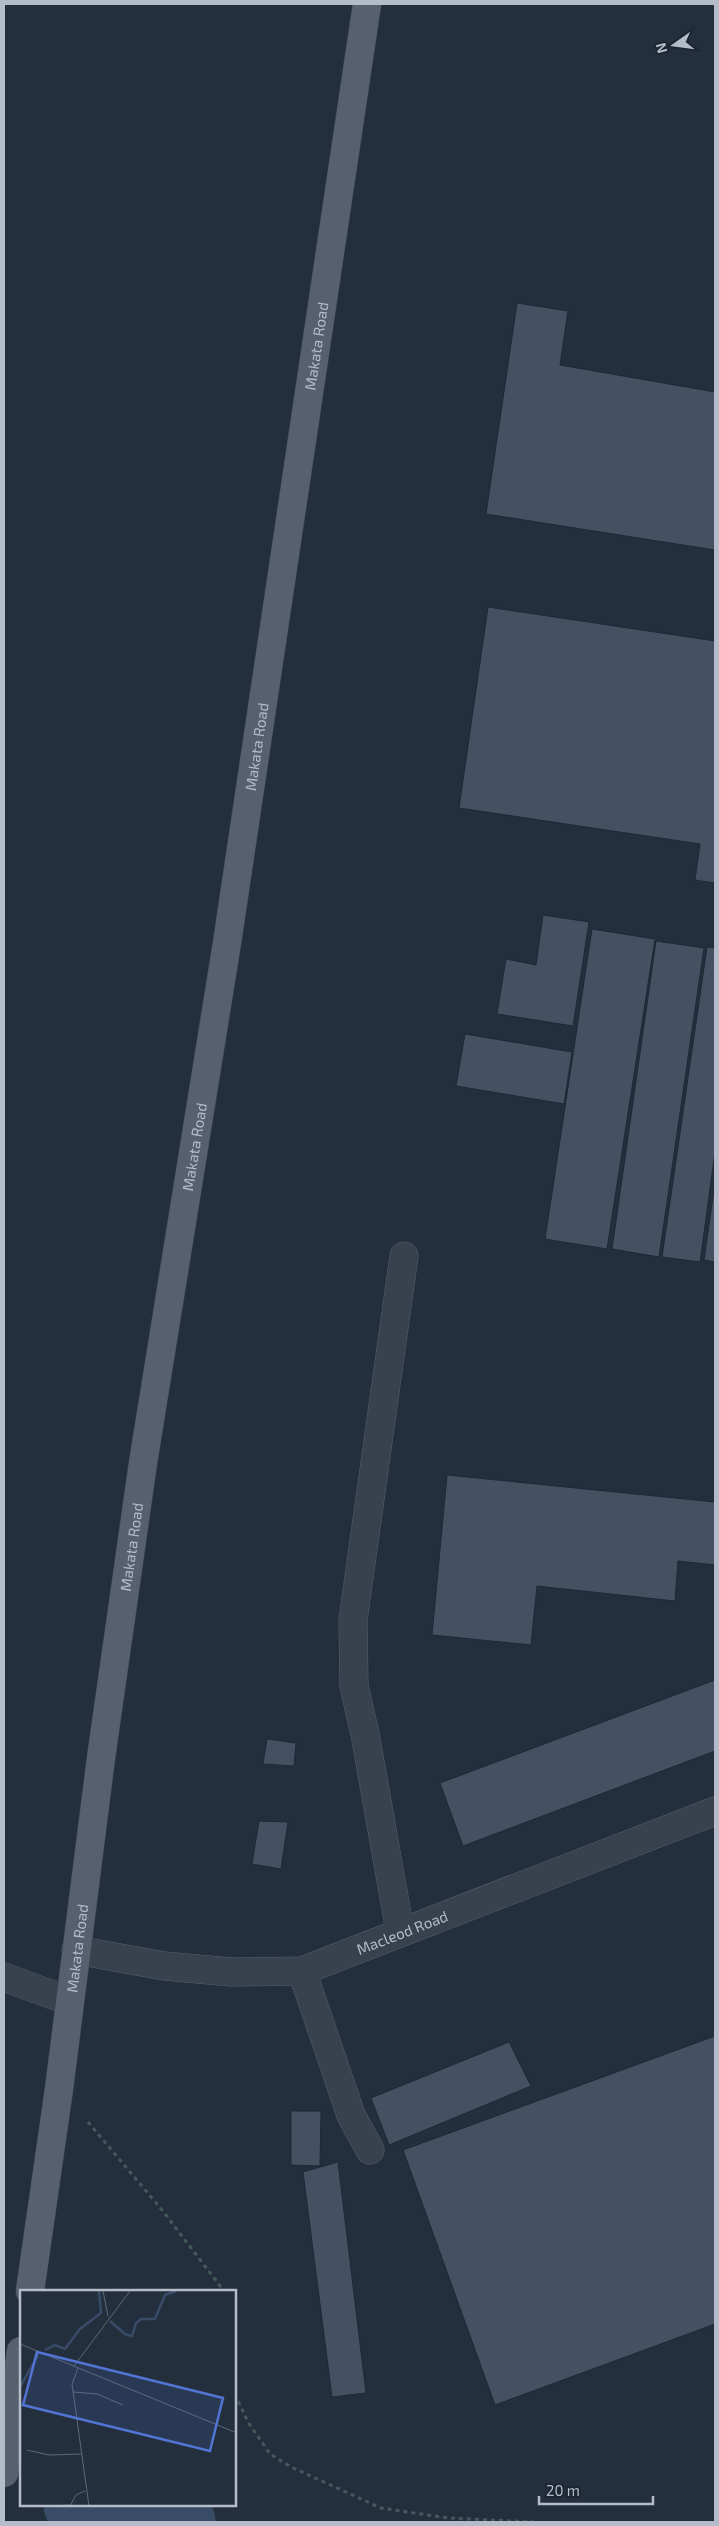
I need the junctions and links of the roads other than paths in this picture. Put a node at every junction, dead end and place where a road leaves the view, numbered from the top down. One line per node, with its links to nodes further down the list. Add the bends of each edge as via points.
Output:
1 (368, 4): 5 (main road, Makata Road, via 226,953 143,1463)
2 (404, 1256): 4 (street, via 353,1620 354,1686)
3 (715, 1811): 4 (street, Macleod Road)
4 (400, 1931): 6 (street, Macleod Road)
5 (76, 1950): 6 (street, Macleod Road, via 164,1966 231,1972); 8 (main road, Makata Road)
6 (302, 1971): 9 (street, via 351,2115)
7 (4, 1977): 8 (street)
8 (69, 2001): 10 (main road, Makata Road)
9 (370, 2150)
10 (30, 2290)
11 (20, 2358): 12 (main road)
12 (4, 2473)

